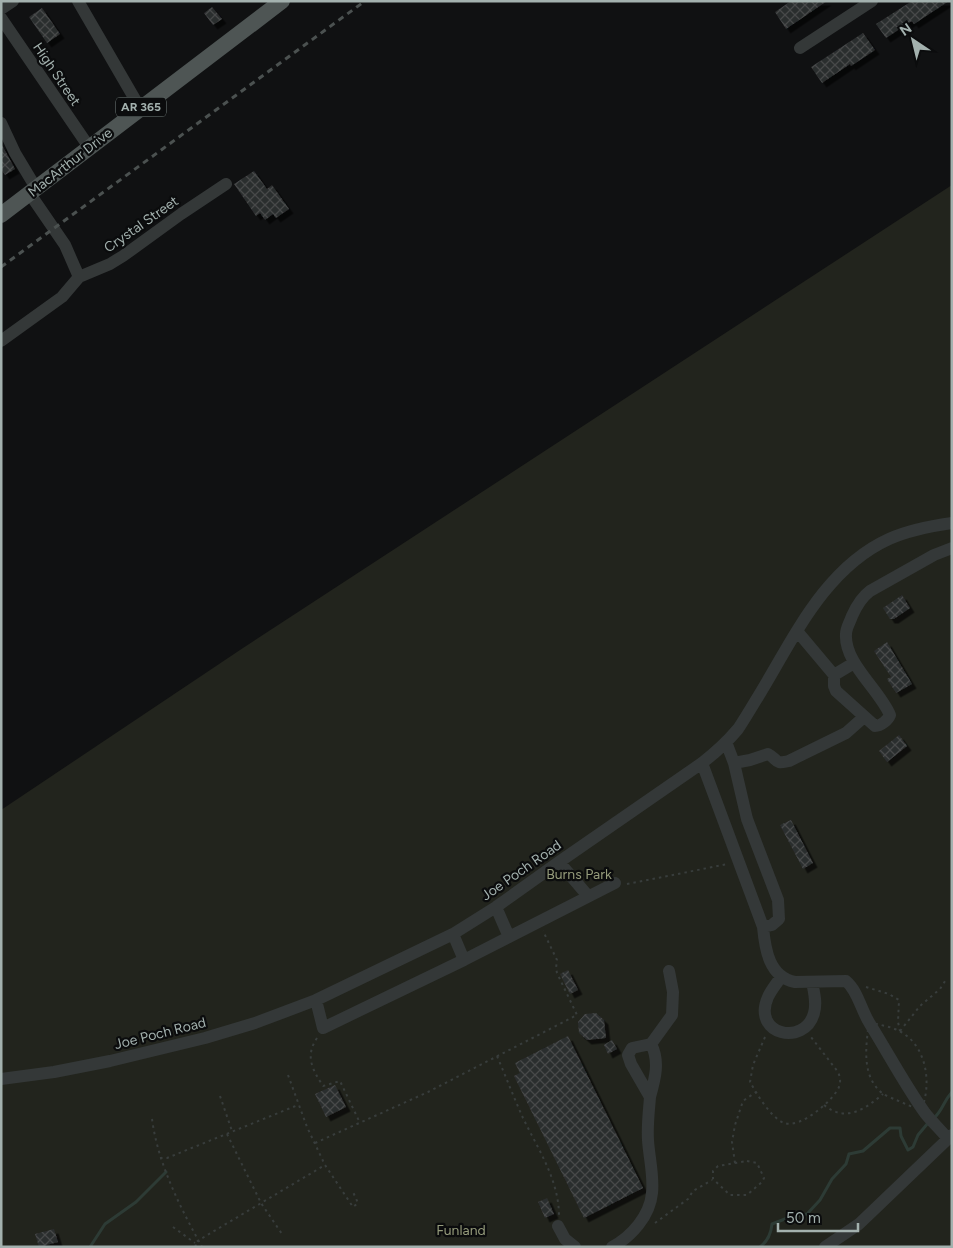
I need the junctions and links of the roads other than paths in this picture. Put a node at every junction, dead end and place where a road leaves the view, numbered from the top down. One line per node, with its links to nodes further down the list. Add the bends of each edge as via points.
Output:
1 (13, 1): 5 (street)
2 (78, 1): 8 (street)
3 (282, 1): 8 (main road, MacArthur Drive / AR 365)
4 (872, 1): 7 (street)
5 (1, 9)
6 (1, 18): 10 (street, High Street)
7 (800, 48)
8 (140, 108): 10 (main road, MacArthur Drive / AR 365)
9 (1, 123): 12 (street)
10 (89, 147): 12 (main road, MacArthur Drive / AR 365)
11 (226, 184): 14 (street, Crystal Street, via 123,256)
12 (33, 191): 13 (main road, MacArthur Drive / AR 365); 14 (street, via 65,245)
13 (1, 215)
14 (79, 277): 15 (street, Crystal Street, via 62,297)
15 (1, 341)
16 (952, 523): 18 (street, Joe Poch Road, via 909,531 867,552 825,591)
17 (952, 548): 19 (street, via 866,595 855,610 846,636)
18 (797, 631): 20 (street); 22 (street, Joe Poch Road, via 739,727)
19 (854, 663): 20 (street); 21 (street, via 890,715 878,726)
20 (834, 675): 21 (street, via 836,691)
21 (864, 717): 24 (street, via 846,734 789,761 776,762 768,754)
22 (726, 742): 23 (street, Joe Poch Road); 24 (street)
23 (702, 763): 25 (street, Joe Poch Road); 29 (street)
24 (734, 763): 29 (street, via 747,819 778,900 779,918)
25 (559, 862): 27 (street); 28 (street, Joe Poch Road)
26 (614, 883): 27 (street)
27 (588, 896): 31 (street)
28 (496, 907): 30 (street, Joe Poch Road); 31 (street)
29 (764, 927): 34 (street, via 769,958)
30 (453, 934): 32 (street); 36 (street, Joe Poch Road)
31 (509, 937): 32 (street)
32 (464, 960): 36 (street, via 323,1028)
33 (669, 971): 37 (street, via 673,992 672,1015)
34 (781, 977): 35 (street, via 794,982); 35 (street, via 768,996 766,1018 771,1027 787,1034 803,1028 812,1019)
35 (812, 982): 40 (street, via 846,981 853,986 869,1022 928,1114)
36 (316, 1000): 38 (street, Joe Poch Road, via 205,1038 110,1061)
37 (651, 1044): 39 (street, via 657,1061); 39 (street, via 632,1048 628,1055)
38 (1, 1079)
39 (650, 1097): 42 (street, via 648,1137 652,1197 643,1218)
40 (950, 1137): 44 (street, via 859,1224)
41 (558, 1226): 43 (street, via 565,1240)
42 (620, 1245)
43 (575, 1247)
44 (825, 1247)

